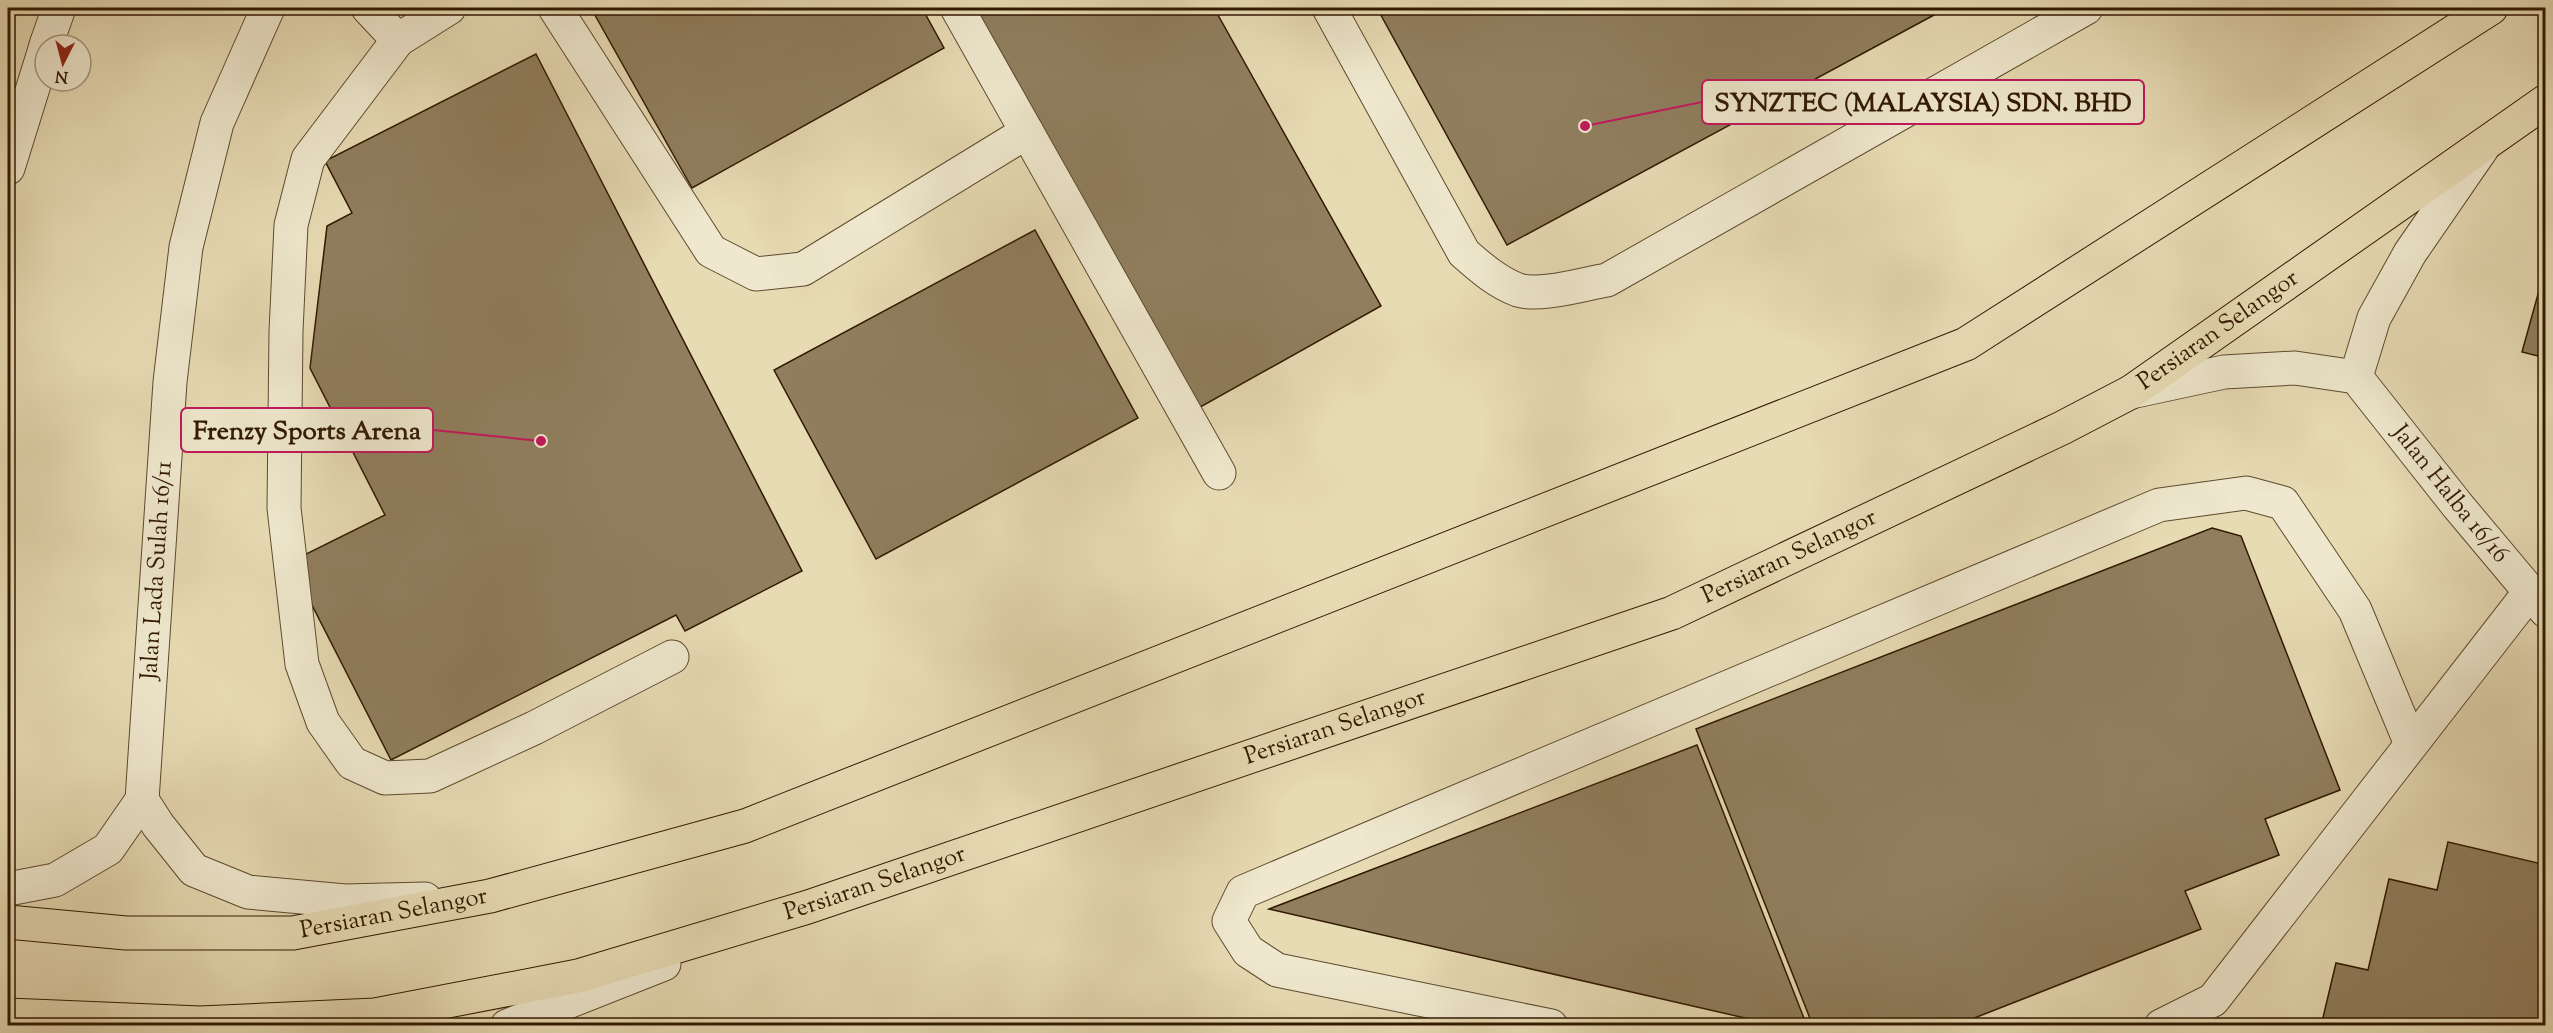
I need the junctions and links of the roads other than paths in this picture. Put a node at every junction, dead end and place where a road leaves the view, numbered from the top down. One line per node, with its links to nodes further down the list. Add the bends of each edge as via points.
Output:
1 (268, 8): 23 (street, Jalan Lada Sulah 16/11, via 217,123 186,247 170,382)
2 (368, 8): 11 (street)
3 (449, 8): 11 (street)
4 (555, 8): 14 (street, via 711,251 756,274 803,269)
5 (957, 8): 14 (street)
6 (1329, 8): 7 (street, via 1464,253 1493,278 1521,291 1548,291 1607,280)
7 (2086, 8)
8 (2491, 8): 25 (main road, Persiaran Selangor, via 1966,344 745,826)
9 (54, 9): 10 (street)
10 (49, 33)
11 (398, 40): 21 (street, via 308,159 291,225 284,508 302,664 322,722 352,764 385,778 430,776)
12 (33, 87): 16 (street)
13 (2546, 101): 15 (main road, Persiaran Selangor)
14 (1027, 132): 19 (street)
15 (2483, 147): 17 (street, via 2409,253 2374,318); 18 (main road, Persiaran Selangor)
16 (8, 165)
17 (2356, 377): 18 (street, via 2295,368 2223,372); 20 (street, Jalan Halba 16/16)
18 (2131, 392): 26 (main road, Persiaran Selangor, via 1672,613)
19 (1219, 473)
20 (2537, 602): 22 (street)
21 (672, 657)
22 (2411, 744): 30 (street, via 2355,610 2283,503 2246,493 2159,505 1243,892 1229,921 1248,951 1277,970); 31 (street, via 2213,999)
23 (142, 800): 24 (street, via 108,849 55,880); 25 (street, via 194,870 248,892 345,901)
24 (8, 890)
25 (490, 896): 27 (main road, Persiaran Selangor, via 293,933 126,933)
26 (808, 907): 28 (main road, Persiaran Selangor, via 579,976 375,1015 200,1023); 29 (street)
27 (8, 922)
28 (8, 1015)
29 (507, 1026)
30 (1551, 1026)
31 (2161, 1026)

